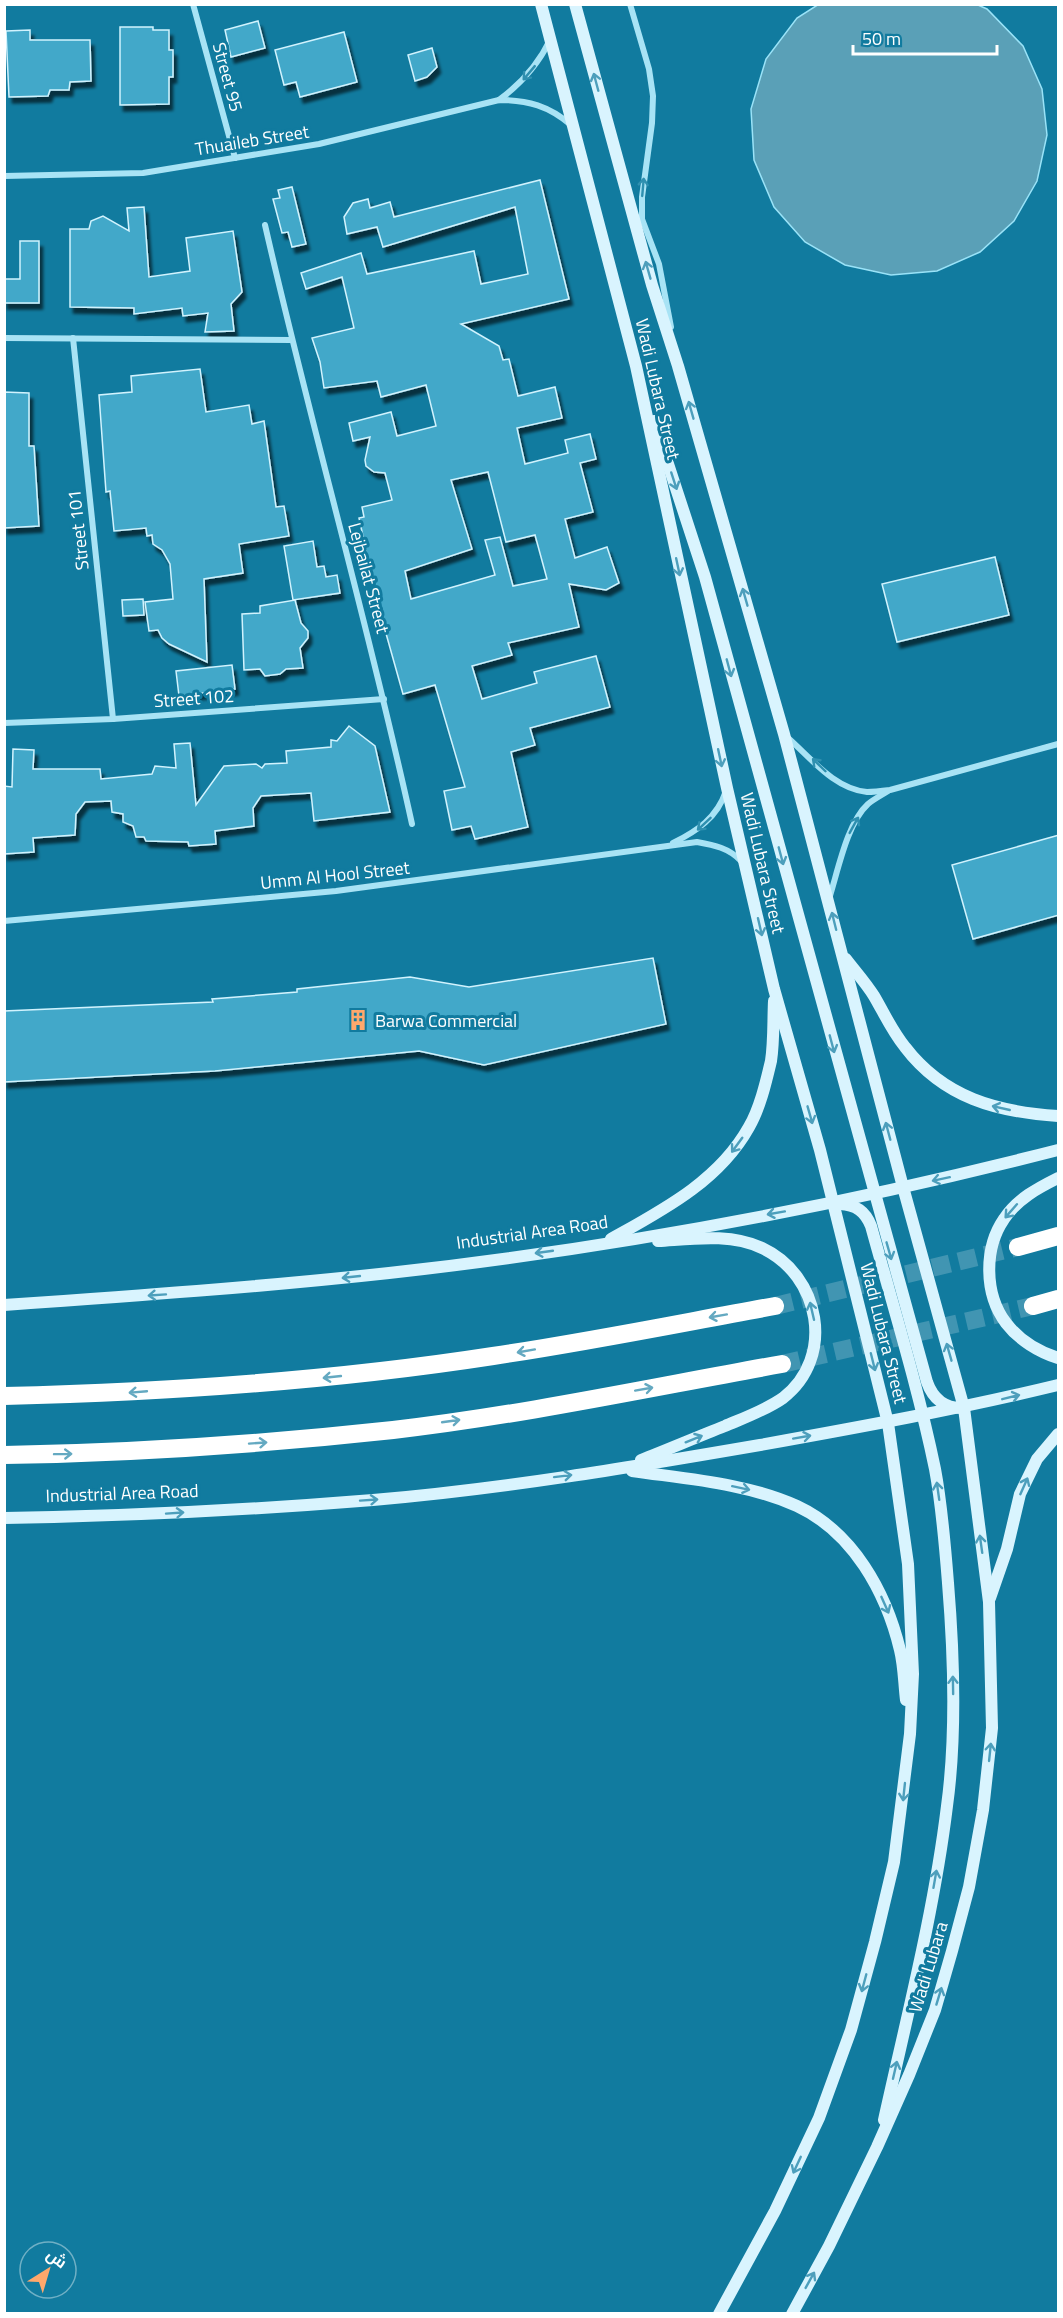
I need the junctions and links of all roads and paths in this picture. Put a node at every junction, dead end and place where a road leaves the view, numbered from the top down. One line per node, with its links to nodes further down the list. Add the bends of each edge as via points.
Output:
1 (193, 4): 8 (street, Street 95)
2 (541, 4): 5 (street, Wadi Lubara Street)
3 (574, 4): 15 (street, Wadi Lubara Street, one-way to 3)
4 (630, 4): 15 (street, one-way to 4, via 659,264 642,219 653,96)
5 (550, 39): 6 (street, Thuaileb Street, one-way to 6, via 530,74); 7 (street, Wadi Lubara Street)
6 (499, 100): 7 (street, Thuaileb Street, via 539,104); 8 (street, Thuaileb Street, via 319,144)
7 (572, 126): 14 (street, Wadi Lubara Street)
8 (235, 158): 9 (street, Thuaileb Street, via 144,173)
9 (4, 176)
10 (266, 225): 13 (street, Lejbailat Street)
11 (4, 338): 12 (street)
12 (73, 338): 13 (street); 17 (street, Street 101)
13 (291, 340): 16 (street, Lejbailat Street)
14 (636, 366): 21 (street, Wadi Lubara Street, one-way to 21); 34 (street, one-way to 34, via 705,577)
15 (678, 366): 19 (street, Wadi Lubara Street, one-way to 15)
16 (384, 699): 17 (street, Street 102); 23 (street, Lejbailat Street)
17 (113, 719): 18 (street, Street 102)
18 (4, 723)
19 (784, 734): 22 (street, one-way to 19, via 866,792 847,787); 26 (street, Wadi Lubara Street)
20 (1059, 744): 22 (street)
21 (726, 788): 24 (street, Umm Al Hool Street, one-way to 24, via 710,819 695,832); 25 (street, Wadi Lubara Street)
22 (890, 790): 26 (street, one-way to 22, via 855,820 868,804)
23 (412, 824)
24 (667, 846): 25 (street, Umm Al Hool Street, via 697,842 717,846 735,854); 27 (street, Umm Al Hool Street, via 336,891)
25 (745, 865): 29 (street, Wadi Lubara Street, one-way to 29)
26 (829, 900): 28 (street, Wadi Lubara Street, one-way to 26)
27 (4, 921)
28 (842, 953): 30 (street, one-way to 28, via 978,1103 950,1089 906,1048); 33 (street, Wadi Lubara Street, one-way to 28)
29 (774, 989): 35 (street, Wadi Lubara Street, one-way to 35); 37 (street, one-way to 37, via 771,1059 750,1126 731,1153 699,1184)
30 (1059, 1116)
31 (1059, 1150): 33 (street, Industrial Area Road, one-way to 33)
32 (1059, 1178): 43 (street, one-way to 43, via 1033,1191 1004,1219 992,1243 990,1265 991,1287 1005,1322 1037,1349)
33 (903, 1187): 34 (street, Industrial Area Road); 47 (street, Wadi Lubara Street, one-way to 33)
34 (873, 1194): 35 (street, Industrial Area Road); 47 (street, one-way to 47, via 929,1389 946,1406)
35 (834, 1203): 37 (street, Industrial Area Road, one-way to 37); 48 (street, via 857,1208 868,1220); 49 (street, Wadi Lubara Street, one-way to 49)
36 (1059, 1236): 38 (highway)
37 (602, 1244): 40 (street, Industrial Area Road, one-way to 40, via 379,1274); 52 (street, one-way to 37, via 752,1415 783,1397 799,1380 813,1355 814,1315 807,1290 794,1271 760,1247 715,1238)
38 (1018, 1247)
39 (1059, 1299): 42 (highway)
40 (4, 1305)
41 (775, 1306): 46 (highway, one-way to 46, via 494,1356 328,1377 126,1393)
42 (1033, 1306)
43 (1059, 1358)
44 (782, 1365): 51 (highway, one-way to 44, via 112,1453 394,1430)
45 (1059, 1385): 47 (street, Industrial Area Road, one-way to 45)
46 (4, 1396)
47 (964, 1408): 48 (street, Industrial Area Road); 54 (street, Wadi Lubara Street, one-way to 47)
48 (923, 1416): 49 (street, Industrial Area Road); 56 (street, one-way to 48, via 948,1805 952,1645 944,1531)
49 (888, 1423): 52 (street, Industrial Area Road, one-way to 49); 55 (street, Wadi Lubara Street, via 908,1564 913,1674)
50 (1059, 1434): 54 (street, one-way to 50, via 1020,1494 1037,1459)
51 (4, 1455)
52 (621, 1469): 53 (street, Industrial Area Road, one-way to 52, via 116,1516 375,1500); 55 (street, one-way to 55, via 748,1490 798,1506 826,1523 875,1582 890,1616 901,1652)
53 (4, 1518)
54 (989, 1602): 56 (street, Wadi Lubara, one-way to 54, via 935,2010 969,1887 992,1728)
55 (910, 1734): 57 (street, one-way to 57, via 894,1862 851,2030 814,2129 776,2211)
56 (878, 2147): 58 (street, Wadi Lubara, one-way to 56)
57 (719, 2313)
58 (792, 2313)

